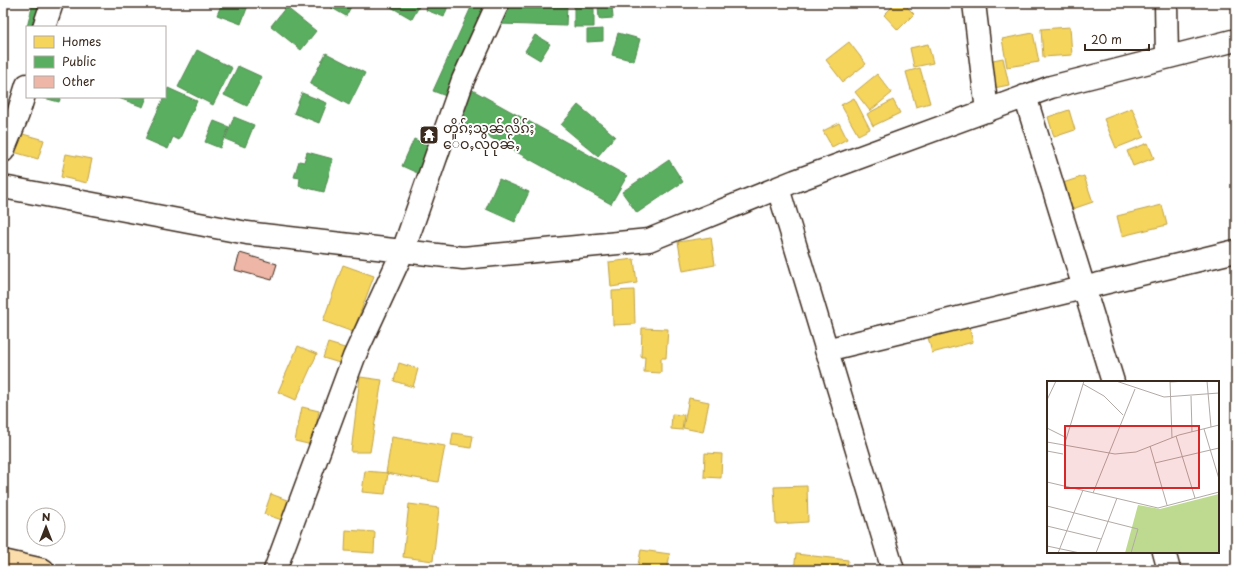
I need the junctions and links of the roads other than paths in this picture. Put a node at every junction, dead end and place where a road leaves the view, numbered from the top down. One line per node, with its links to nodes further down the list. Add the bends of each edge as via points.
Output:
1 (52, 3): 5 (street)
2 (498, 3): 15 (street, via 463,80)
3 (974, 3): 11 (street)
4 (1166, 3): 7 (street)
5 (44, 26)
6 (1236, 40): 7 (street)
7 (1167, 57): 9 (street)
8 (26, 87): 10 (street)
9 (1025, 96): 11 (street); 17 (street)
10 (10, 111): 12 (street)
11 (986, 111): 14 (street)
12 (3, 151)
13 (3, 187): 15 (street, via 248,233)
14 (778, 188): 15 (street, via 649,240 463,258); 18 (street)
15 (404, 251): 23 (street, via 354,357)
16 (1236, 251): 17 (street)
17 (1084, 287): 18 (street); 19 (street)
18 (826, 350): 24 (street)
19 (1113, 381)
20 (1164, 553): 25 (street)
21 (3, 561): 22 (main road)
22 (43, 570)
23 (275, 570)
24 (893, 570)
25 (1169, 570)

